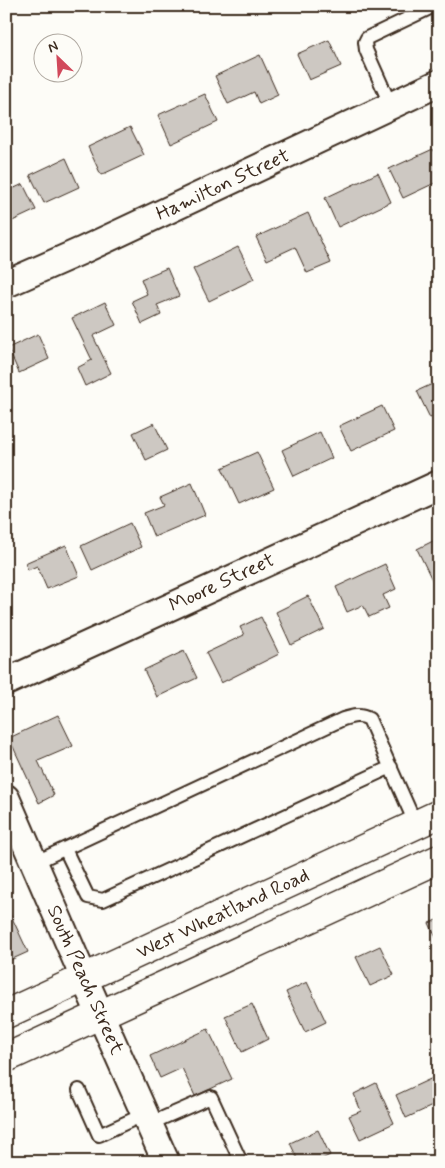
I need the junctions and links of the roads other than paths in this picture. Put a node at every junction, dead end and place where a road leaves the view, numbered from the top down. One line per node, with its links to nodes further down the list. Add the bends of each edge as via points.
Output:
1 (434, 6): 3 (lane, via 367,38 365,42)
2 (439, 83): 3 (street, Hamilton Street)
3 (391, 106): 4 (street, Hamilton Street)
4 (6, 284)
5 (439, 484): 6 (street, Moore Street)
6 (6, 682)
7 (390, 767): 9 (lane); 10 (lane, via 104,900 88,897); 10 (lane, via 369,719 362,715 353,716)
8 (6, 798): 12 (street, South Peach Street)
9 (428, 820): 13 (main road, West Wheatland Road)
10 (65, 849): 12 (lane)
11 (439, 859): 15 (main road, West Wheatland Road)
12 (34, 863): 13 (street, South Peach Street)
13 (84, 978): 14 (main road, West Wheatland Road); 15 (street, South Peach Street)
14 (6, 1014)
15 (100, 1015): 16 (main road, West Wheatland Road); 18 (street, South Peach Street)
16 (6, 1058)
17 (79, 1090): 18 (lane, via 99,1134)
18 (147, 1119): 19 (street, South Peach Street); 20 (lane, via 211,1096)
19 (166, 1162)
20 (241, 1162)

